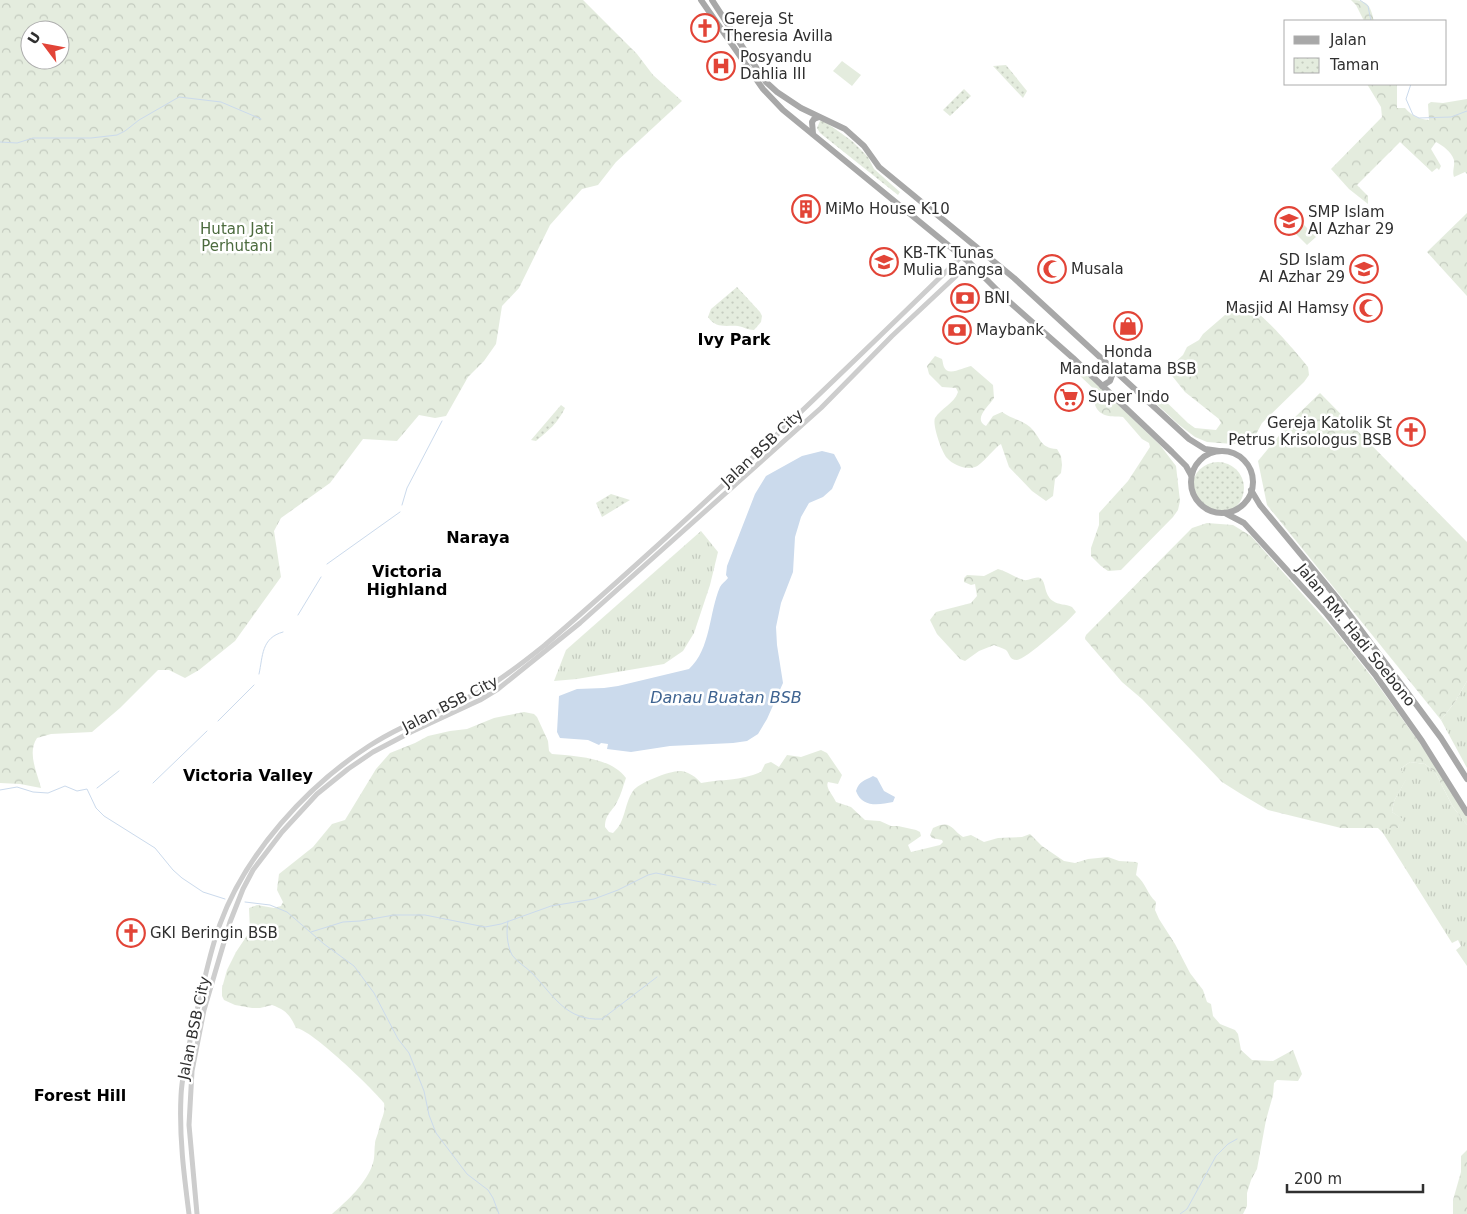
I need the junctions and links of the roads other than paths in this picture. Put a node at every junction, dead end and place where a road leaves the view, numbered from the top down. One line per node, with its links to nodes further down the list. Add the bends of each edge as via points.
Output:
1 (701, 0): 3 (main road)
2 (713, 1): 3 (main road); 4 (main road)
3 (708, 10): 4 (main road)
4 (746, 59): 5 (main road, Jalan RM. Hadi Soebono, via 777,92); 6 (main road, via 763,89)
5 (819, 117): 6 (main road, via 812,122); 9 (main road, Jalan RM. Hadi Soebono, via 846,129 879,166 1014,278)
6 (814, 135): 7 (main road)
7 (962, 256): 8 (main road); 17 (street, Jalan BSB City, via 814,400 533,655 481,691 371,744 301,801 267,842 238,883 221,923 196,1015 181,1094 181,1156)
8 (970, 263): 10 (main road); 18 (street, Jalan BSB City, via 821,408 593,612 530,664 480,700 411,732 365,758 317,794 292,819 253,870 243,889 204,1010 192,1071 189,1125)
9 (1114, 370): 10 (main road, via 1110,381); 11 (main road, Jalan RM. Hadi Soebono, via 1189,439 1205,449)
10 (1102, 386): 12 (main road)
11 (1218, 451): 12 (main road, via 1201,458); 13 (main road, Jalan RM. Hadi Soebono, via 1236,454 1243,459 1250,469)
12 (1192, 475): 14 (main road, Jalan RM. Hadi Soebono, via 1192,493 1197,501 1211,511)
13 (1252, 490): 14 (main road, via 1242,506); 15 (main road, Jalan RM. Hadi Soebono, via 1338,599 1441,738)
14 (1225, 513): 16 (main road, Jalan RM. Hadi Soebono, via 1244,523 1326,612 1422,741)
15 (1467, 779)
16 (1467, 813)
17 (188, 1214)
18 (197, 1214)

